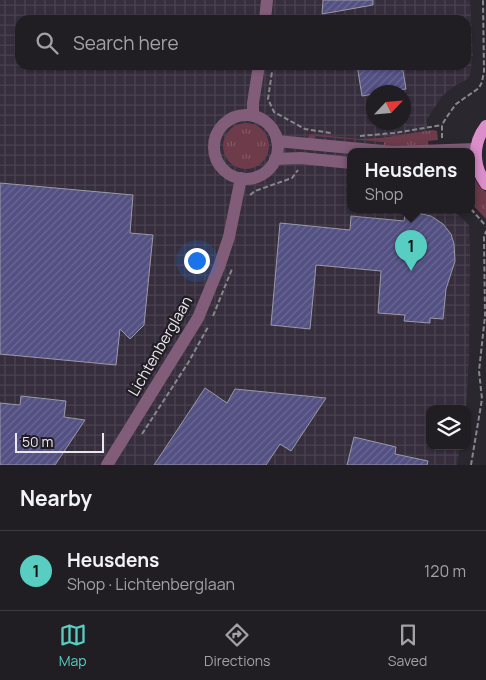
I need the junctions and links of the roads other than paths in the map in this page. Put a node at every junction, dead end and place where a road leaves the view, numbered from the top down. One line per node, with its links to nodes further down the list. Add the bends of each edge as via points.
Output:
1 (267, 0): 2 (street)
2 (266, 15)
3 (258, 70): 4 (street)
4 (253, 116): 6 (street, via 268,124); 13 (street, via 230,119 218,131 214,141 217,161 231,175)
5 (486, 126): 8 (main road)
6 (277, 141): 7 (street); 10 (street)
7 (347, 148)
8 (476, 149): 9 (main road)
9 (475, 158)
10 (275, 159): 11 (street, via 301,158); 13 (street, via 262,174)
11 (347, 164)
12 (475, 168): 14 (main road)
13 (241, 178): 15 (street, Lichtenberglaan, via 229,237 198,318)
14 (486, 184)
15 (108, 464)

